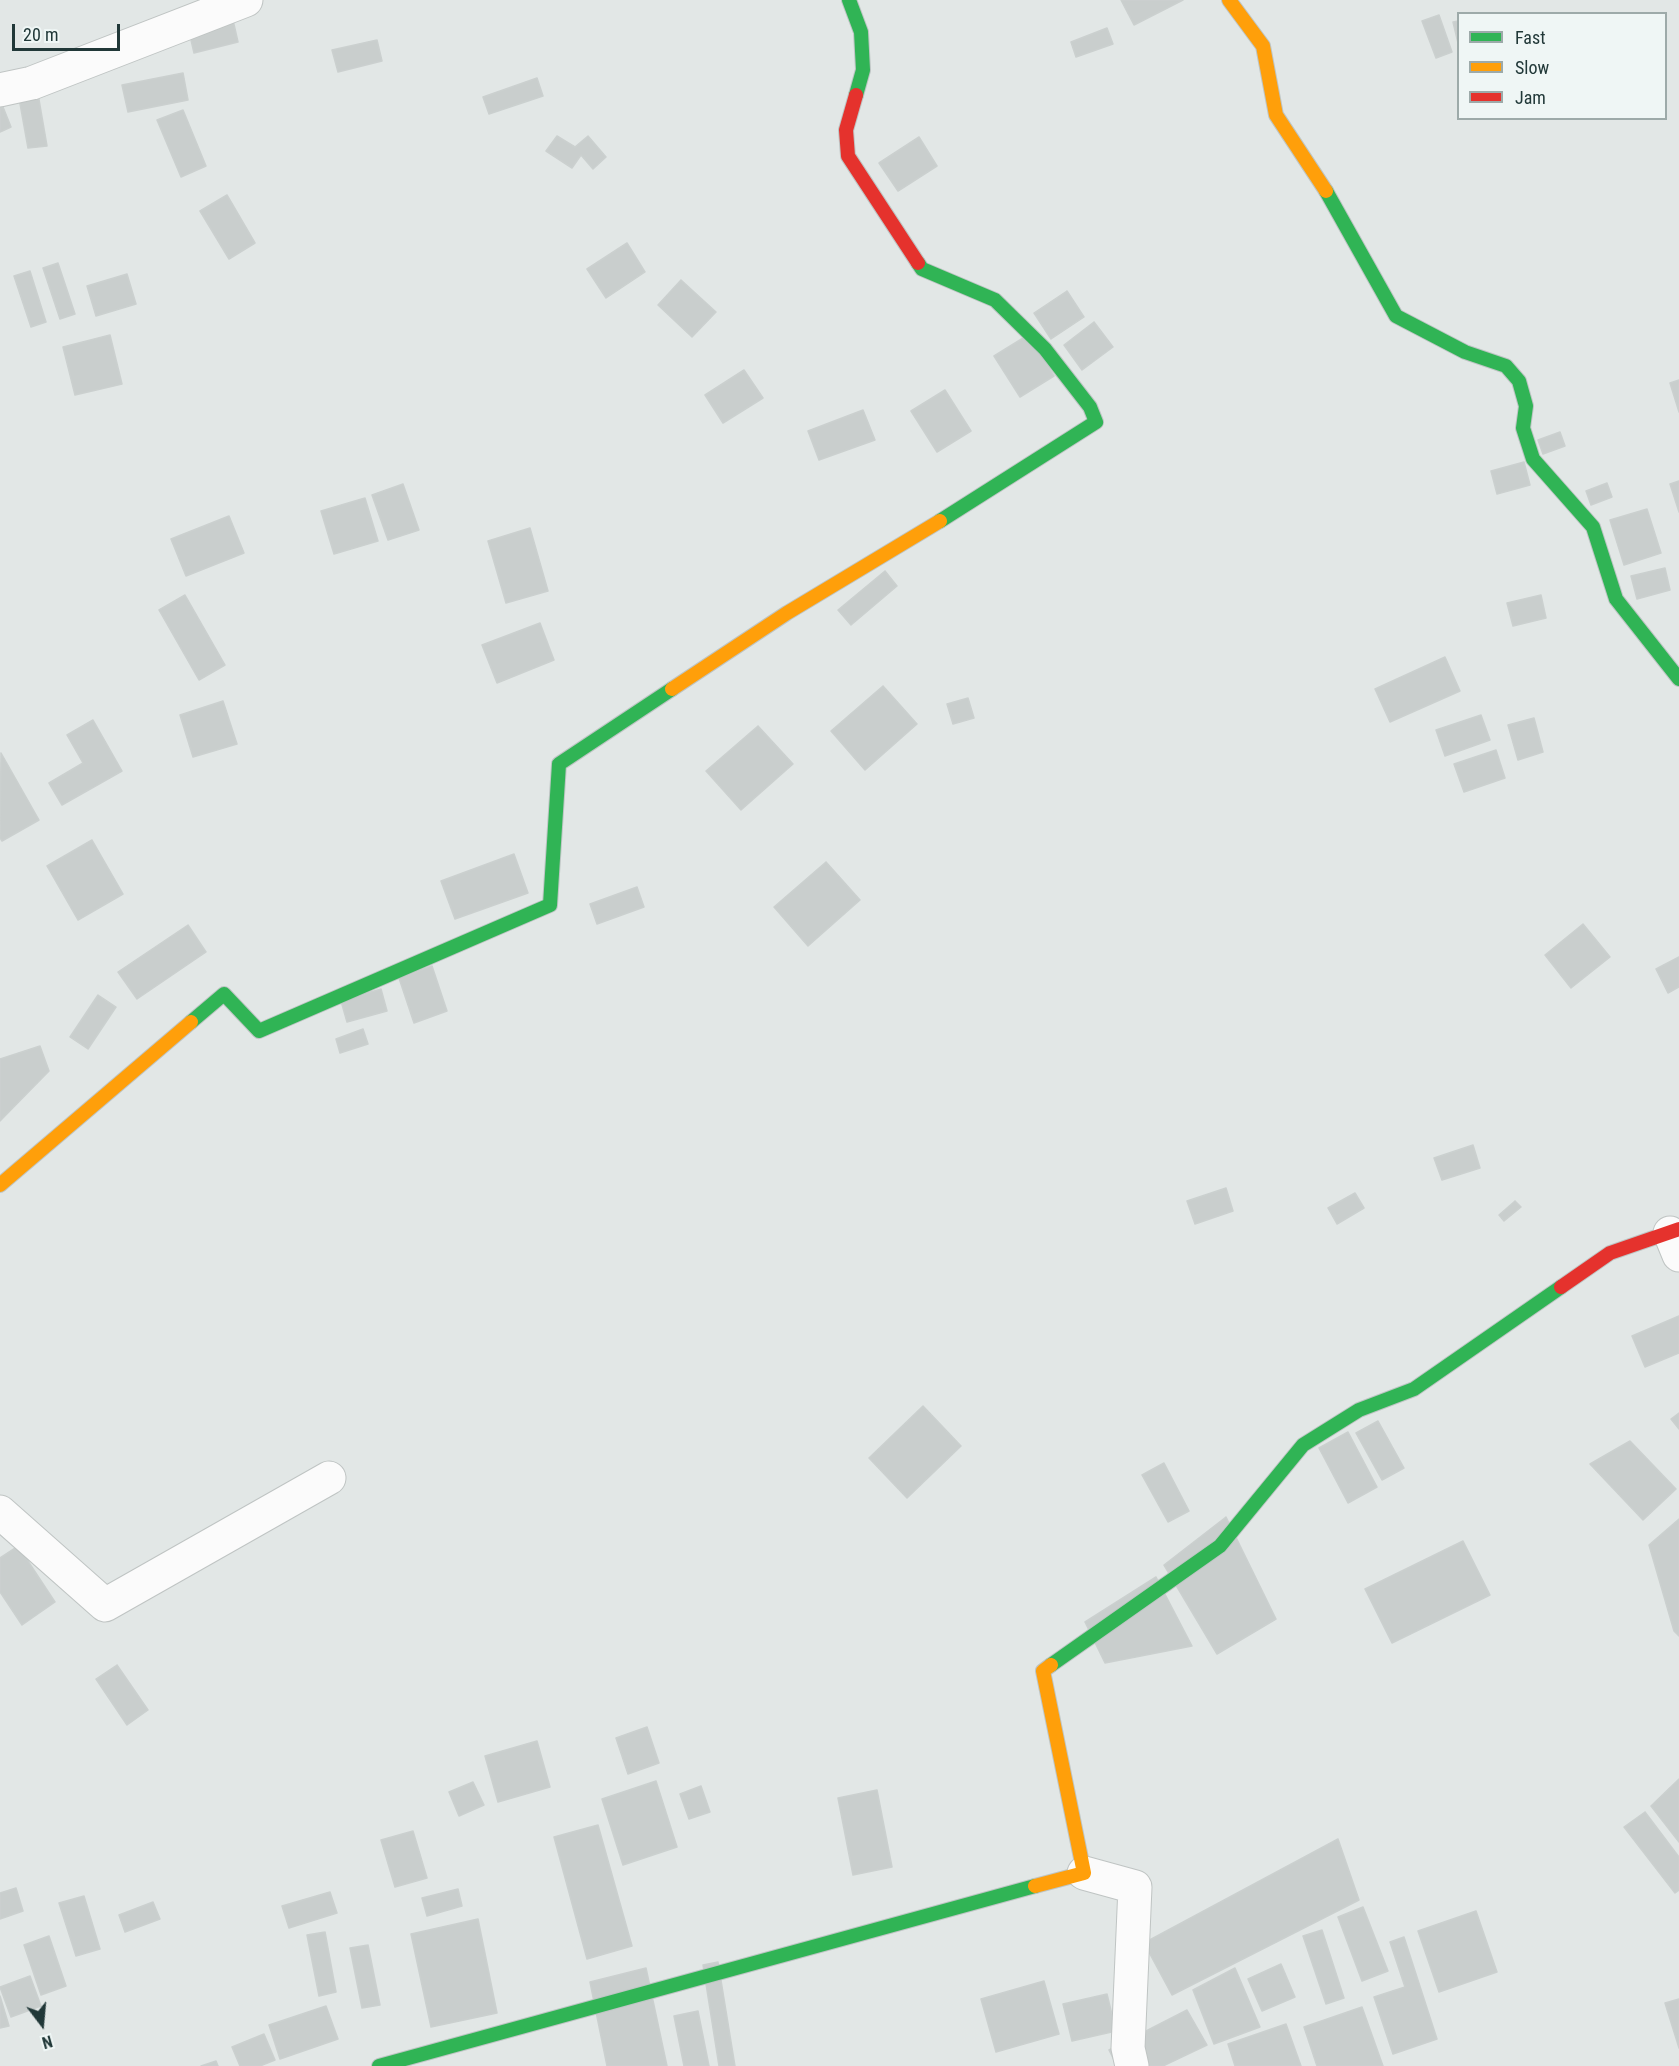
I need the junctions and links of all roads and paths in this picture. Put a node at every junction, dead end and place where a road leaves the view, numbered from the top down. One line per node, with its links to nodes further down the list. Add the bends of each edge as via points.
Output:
1 (246, 0): 4 (street, via 32,83)
2 (849, 0): 6 (street, via 861,32 863,70 846,130 848,156 922,269 995,300 1045,349 1090,407 1096,422 982,496 787,612 559,764 550,905 259,1031 224,994)
3 (1229, 0): 5 (street, via 1263,46 1276,115 1321,182 1396,316 1465,352 1506,366 1519,381 1526,406 1523,428 1533,459 1593,527 1616,599)
4 (0, 90)
5 (1679, 679)
6 (0, 1185)
7 (1676, 1239): 10 (street, via 1610,1253 1414,1389 1359,1410 1303,1445 1220,1546 1043,1671)
8 (328, 1478): 9 (street, via 105,1605)
9 (0, 1512)
10 (1084, 1873): 11 (street); 12 (street, via 1135,1887 1128,2048)
11 (379, 2066)
12 (1132, 2066)

